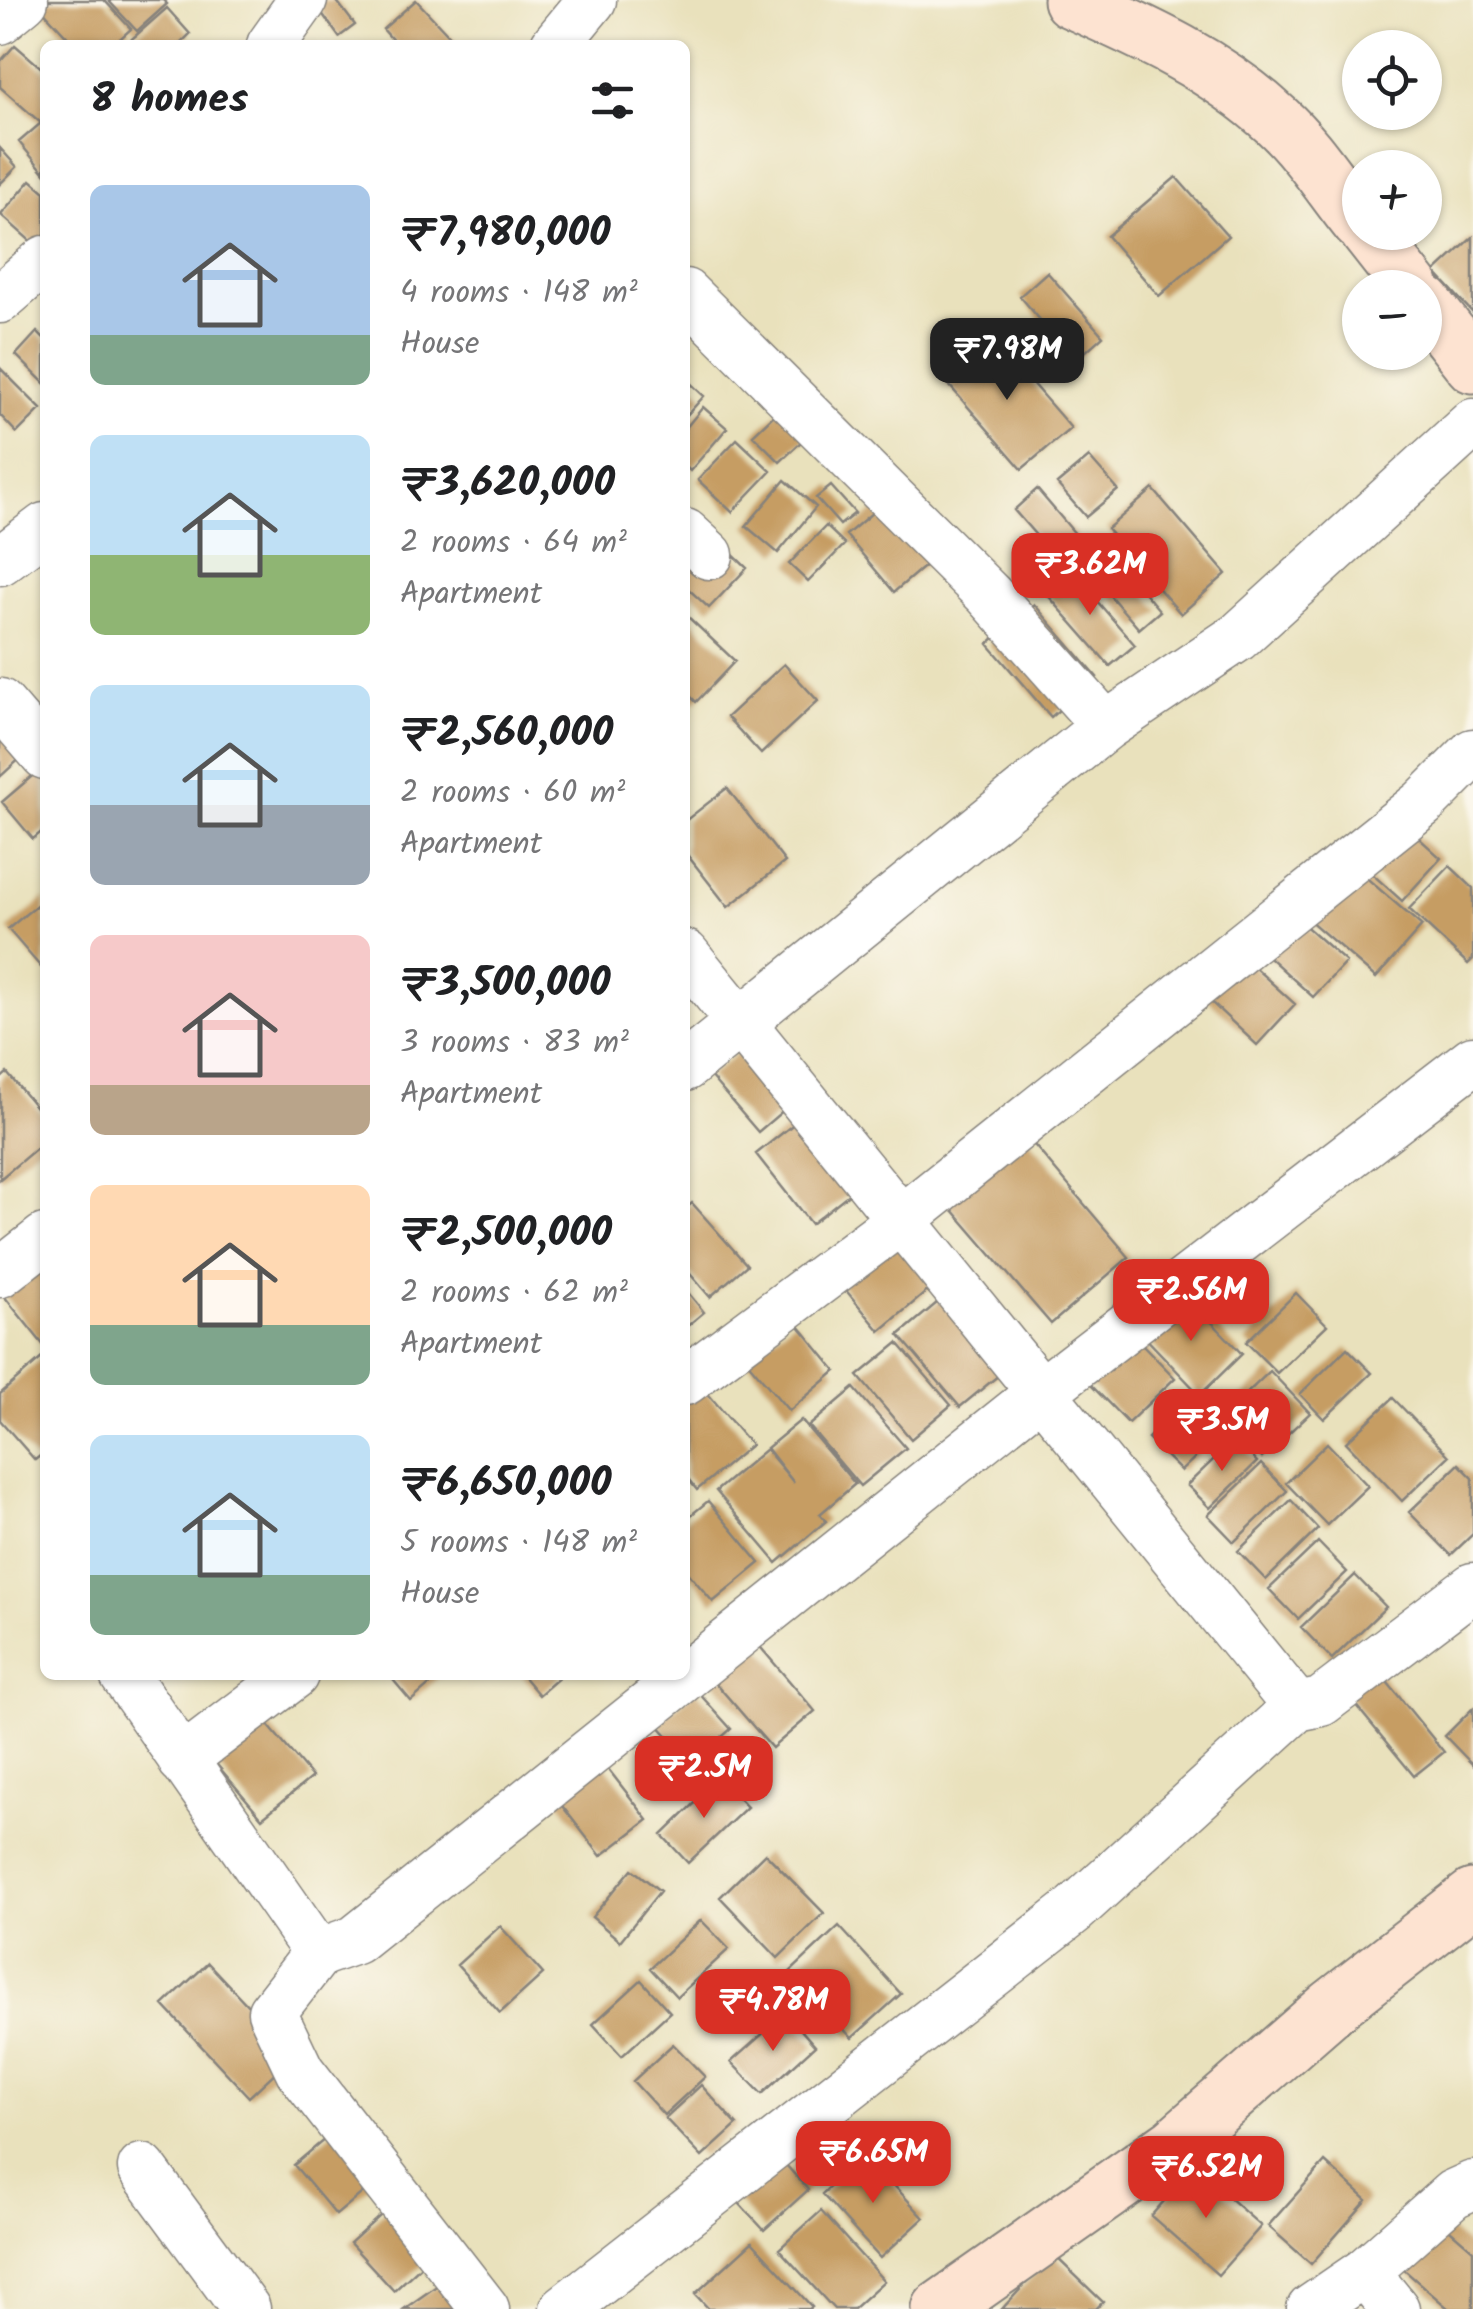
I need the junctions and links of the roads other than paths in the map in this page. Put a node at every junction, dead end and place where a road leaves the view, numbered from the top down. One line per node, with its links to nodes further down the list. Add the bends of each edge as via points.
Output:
1 (24, 0): 5 (street)
2 (303, 0): 6 (street)
3 (592, 0): 7 (street)
4 (1071, 0): 8 (street, via 1222,74 1280,123)
5 (0, 20)
6 (274, 40)
7 (559, 40)
8 (1342, 200)
9 (1382, 250): 11 (street)
10 (40, 264): 12 (street)
11 (1398, 270)
12 (0, 299)
13 (690, 299): 20 (street, via 989,595)
14 (1442, 326): 15 (street)
15 (1473, 365)
16 (1473, 423): 20 (street, via 1238,637)
17 (40, 531): 18 (street)
18 (0, 561)
19 (0, 702): 21 (street)
20 (1106, 726): 24 (street)
21 (40, 750)
22 (1473, 753): 27 (street, via 1423,803)
23 (690, 960): 24 (street)
24 (741, 1024): 26 (street); 27 (street)
25 (1473, 1060): 31 (street)
26 (690, 1063)
27 (902, 1218): 30 (street); 31 (street)
28 (40, 1242): 29 (street)
29 (0, 1273)
30 (690, 1378)
31 (1039, 1394): 33 (street); 37 (street)
32 (1473, 1587): 37 (street, via 1321,1702)
33 (690, 1673)
34 (127, 1680): 38 (street)
35 (287, 1680): 38 (street)
36 (681, 1680): 40 (street, via 355,1940)
37 (1297, 1706): 46 (street, via 1074,1910)
38 (182, 1760): 40 (street)
39 (1473, 1897): 47 (street, via 1332,2007 1175,2144)
40 (318, 1953): 45 (street, via 272,2012 300,2071)
41 (142, 2168): 44 (street)
42 (1473, 2184): 43 (street, via 1452,2194)
43 (1365, 2272): 48 (street); 49 (street)
44 (246, 2309)
45 (485, 2309)
46 (564, 2309)
47 (940, 2309)
48 (1310, 2309)
49 (1395, 2309)

